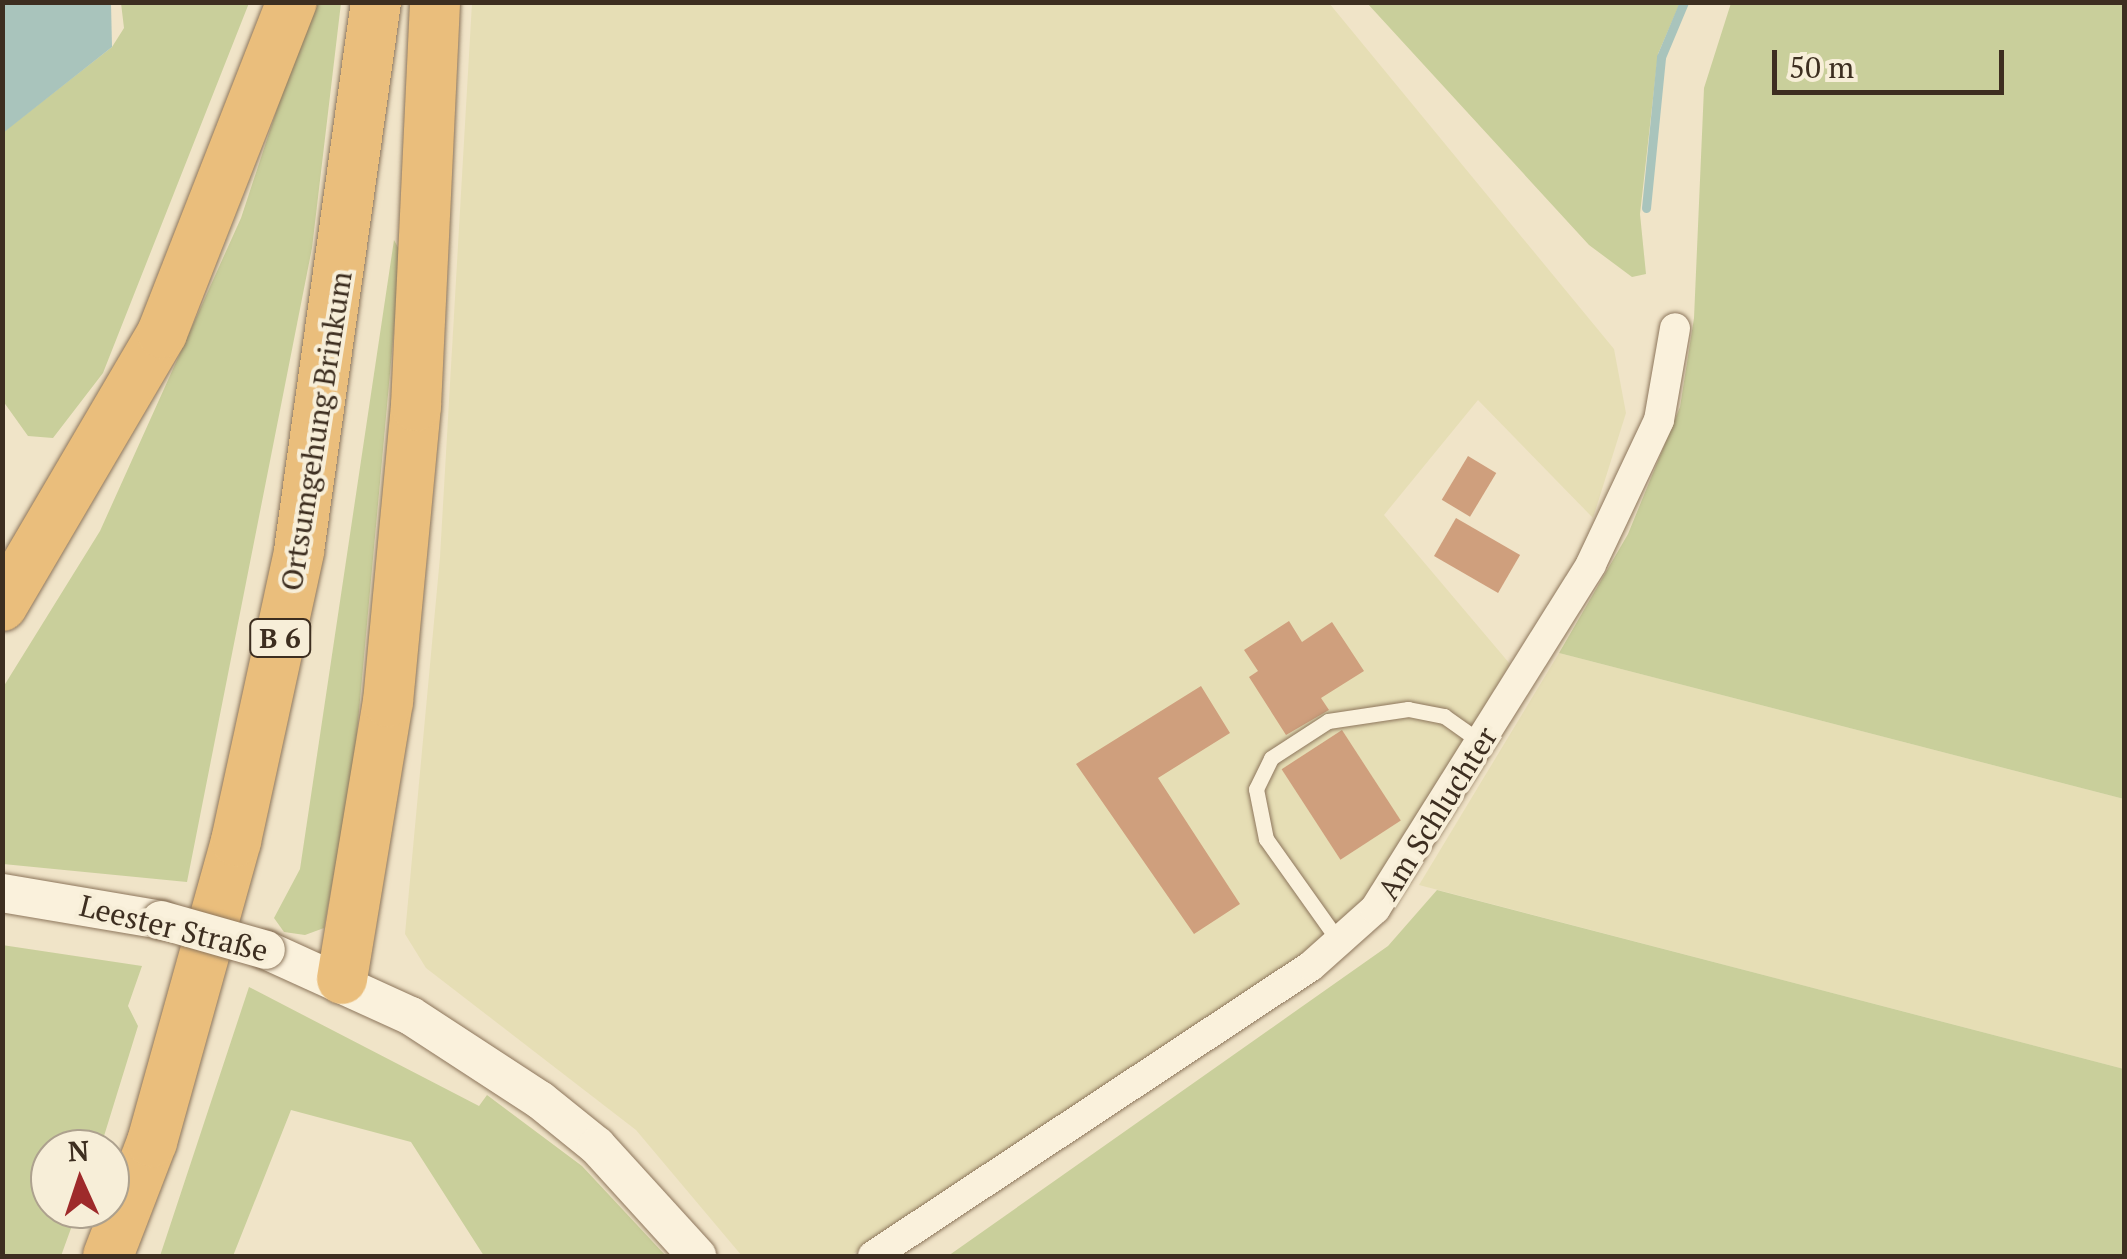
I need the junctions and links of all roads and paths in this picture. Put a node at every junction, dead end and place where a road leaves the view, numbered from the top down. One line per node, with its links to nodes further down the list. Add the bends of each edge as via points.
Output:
1 (292, 2): 5 (highway, via 162,333)
2 (376, 2): 10 (highway, Ortsumgehung Brinkum / B 6, via 299,552 236,841 152,1142)
3 (435, 2): 9 (highway, via 403,544 358,920)
4 (1675, 328): 6 (street, Am Schluchter, via 1642,466)
5 (2, 606)
6 (1482, 742): 8 (street, Am Schluchter, via 1409,867); 8 (lane, via 1444,716 1408,708 1328,721 1271,758 1256,789 1266,839)
7 (2, 893): 9 (street, Leester Straße, bridge, via 161,920)
8 (1340, 943): 12 (street, Am Schluchter)
9 (342, 979): 11 (street, Leester Straße, via 540,1100 607,1156)
10 (108, 1256)
11 (696, 1256)
12 (873, 1256)

